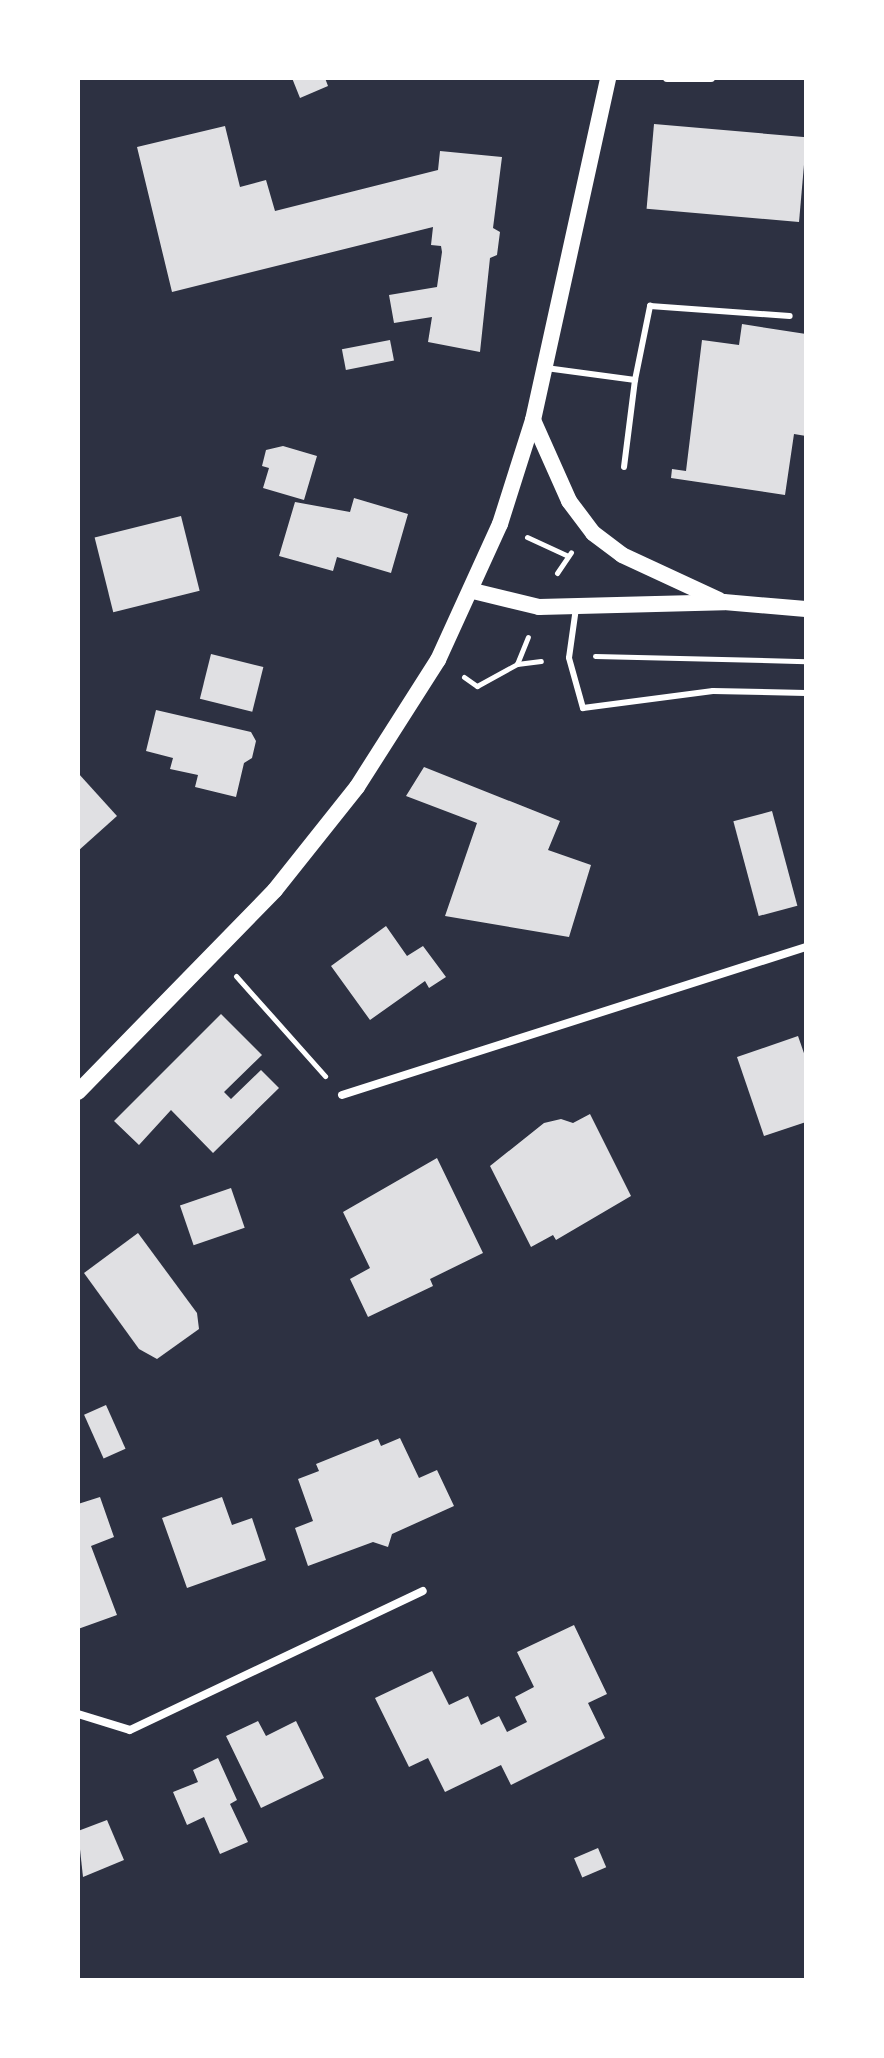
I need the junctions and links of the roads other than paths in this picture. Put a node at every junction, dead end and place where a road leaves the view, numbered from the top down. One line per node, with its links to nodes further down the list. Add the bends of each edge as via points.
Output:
1 (608, 78): 5 (main road)
2 (667, 78): 3 (street)
3 (711, 78)
4 (790, 316): 6 (lane, via 650,306)
5 (546, 368): 6 (lane); 7 (main road)
6 (635, 380): 8 (lane)
7 (533, 420): 9 (main road); 10 (main road, via 569,501 593,533 622,555)
8 (624, 467)
9 (473, 591): 11 (main road, via 539,607); 15 (main road, via 438,660 332,821 214,957)
10 (724, 602): 11 (main road); 12 (main road)
11 (576, 608): 13 (lane, via 569,658 583,708 713,691)
12 (806, 609)
13 (806, 693)
14 (806, 947): 16 (street)
15 (78, 1092)
16 (342, 1095)
17 (423, 1591): 18 (street, via 130,1730)
18 (78, 1714)

